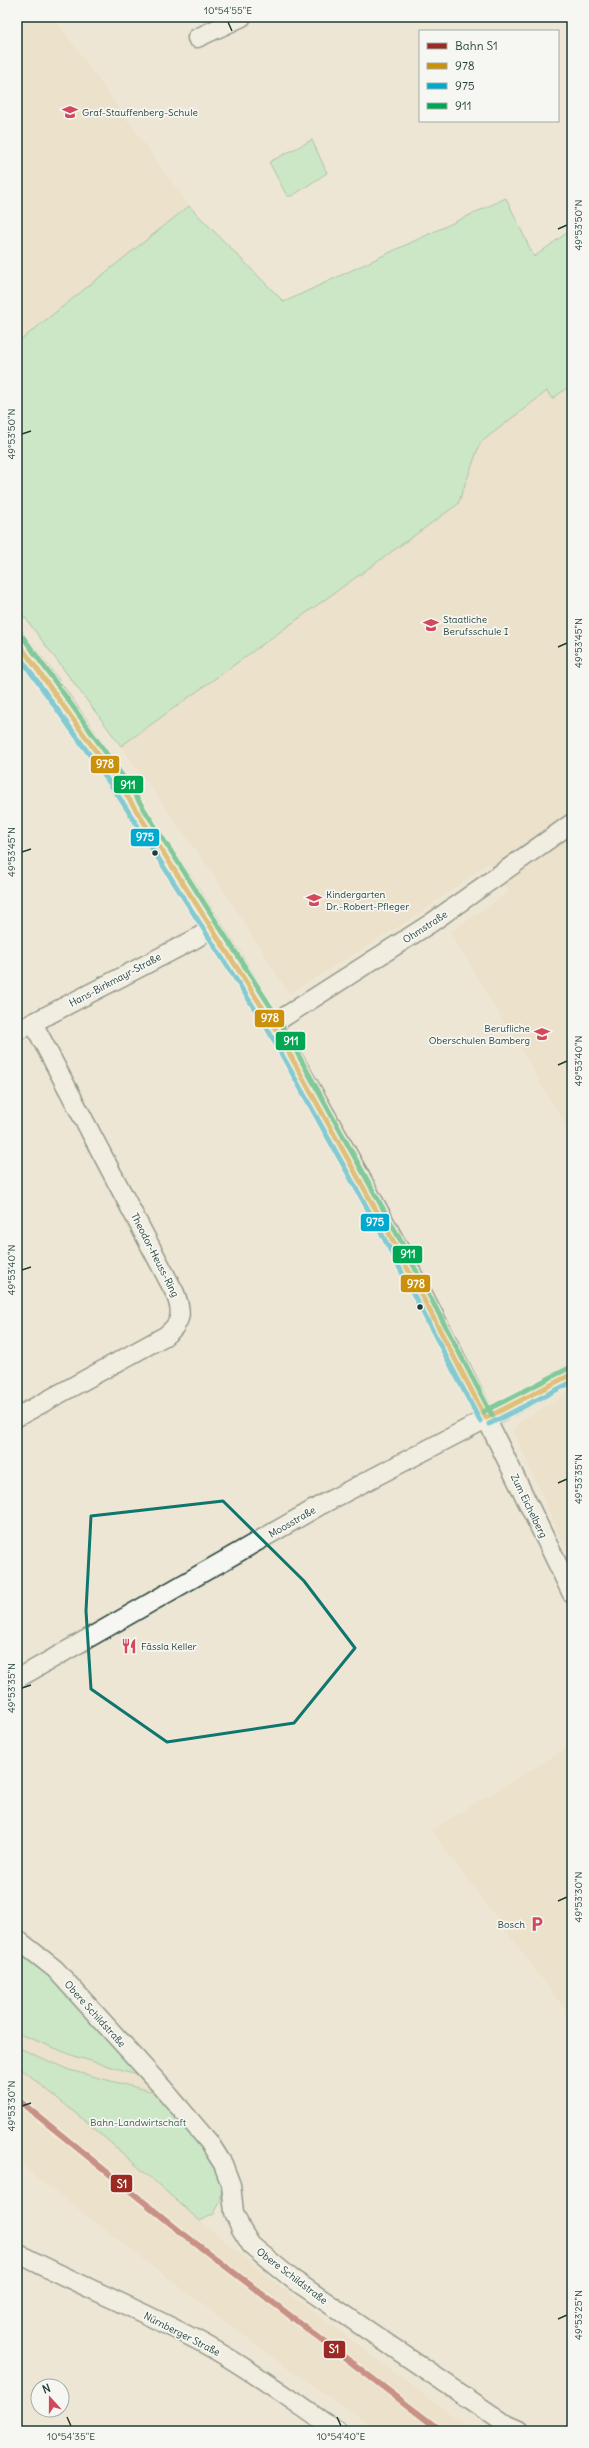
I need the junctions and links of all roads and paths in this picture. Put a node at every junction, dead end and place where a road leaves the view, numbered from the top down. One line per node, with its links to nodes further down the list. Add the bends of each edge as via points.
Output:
1 (242, 17): 2 (street)
2 (197, 38)
3 (17, 641): 5 (street, Zum Eichelberg, via 102,758)
4 (572, 823): 7 (street, Ohmstraße, via 431,923)
5 (212, 928): 6 (street, Hans-Birkmayr-Straße); 7 (street, Zum Eichelberg)
6 (33, 1023): 8 (street, Hans-Birkmayr-Straße); 10 (street, Theodor-Heuss-Ring, via 172,1288 181,1313 179,1322 165,1336)
7 (273, 1024): 11 (street, Zum Eichelberg, via 380,1216)
8 (17, 1031)
9 (572, 1374): 11 (street, Moosstraße)
10 (17, 1417)
11 (486, 1418): 12 (street, Zum Eichelberg); 13 (street, Moosstraße, via 322,1505)
12 (572, 1594)
13 (17, 1680)
14 (17, 1939): 17 (street, Obere Schildstraße, via 55,1969 192,2122 223,2164 230,2184 234,2212 251,2245 291,2278 404,2357 507,2425)
15 (17, 2253): 16 (street, Nürnberger Straße, via 187,2335 272,2387)
16 (337, 2431)
17 (521, 2431)

